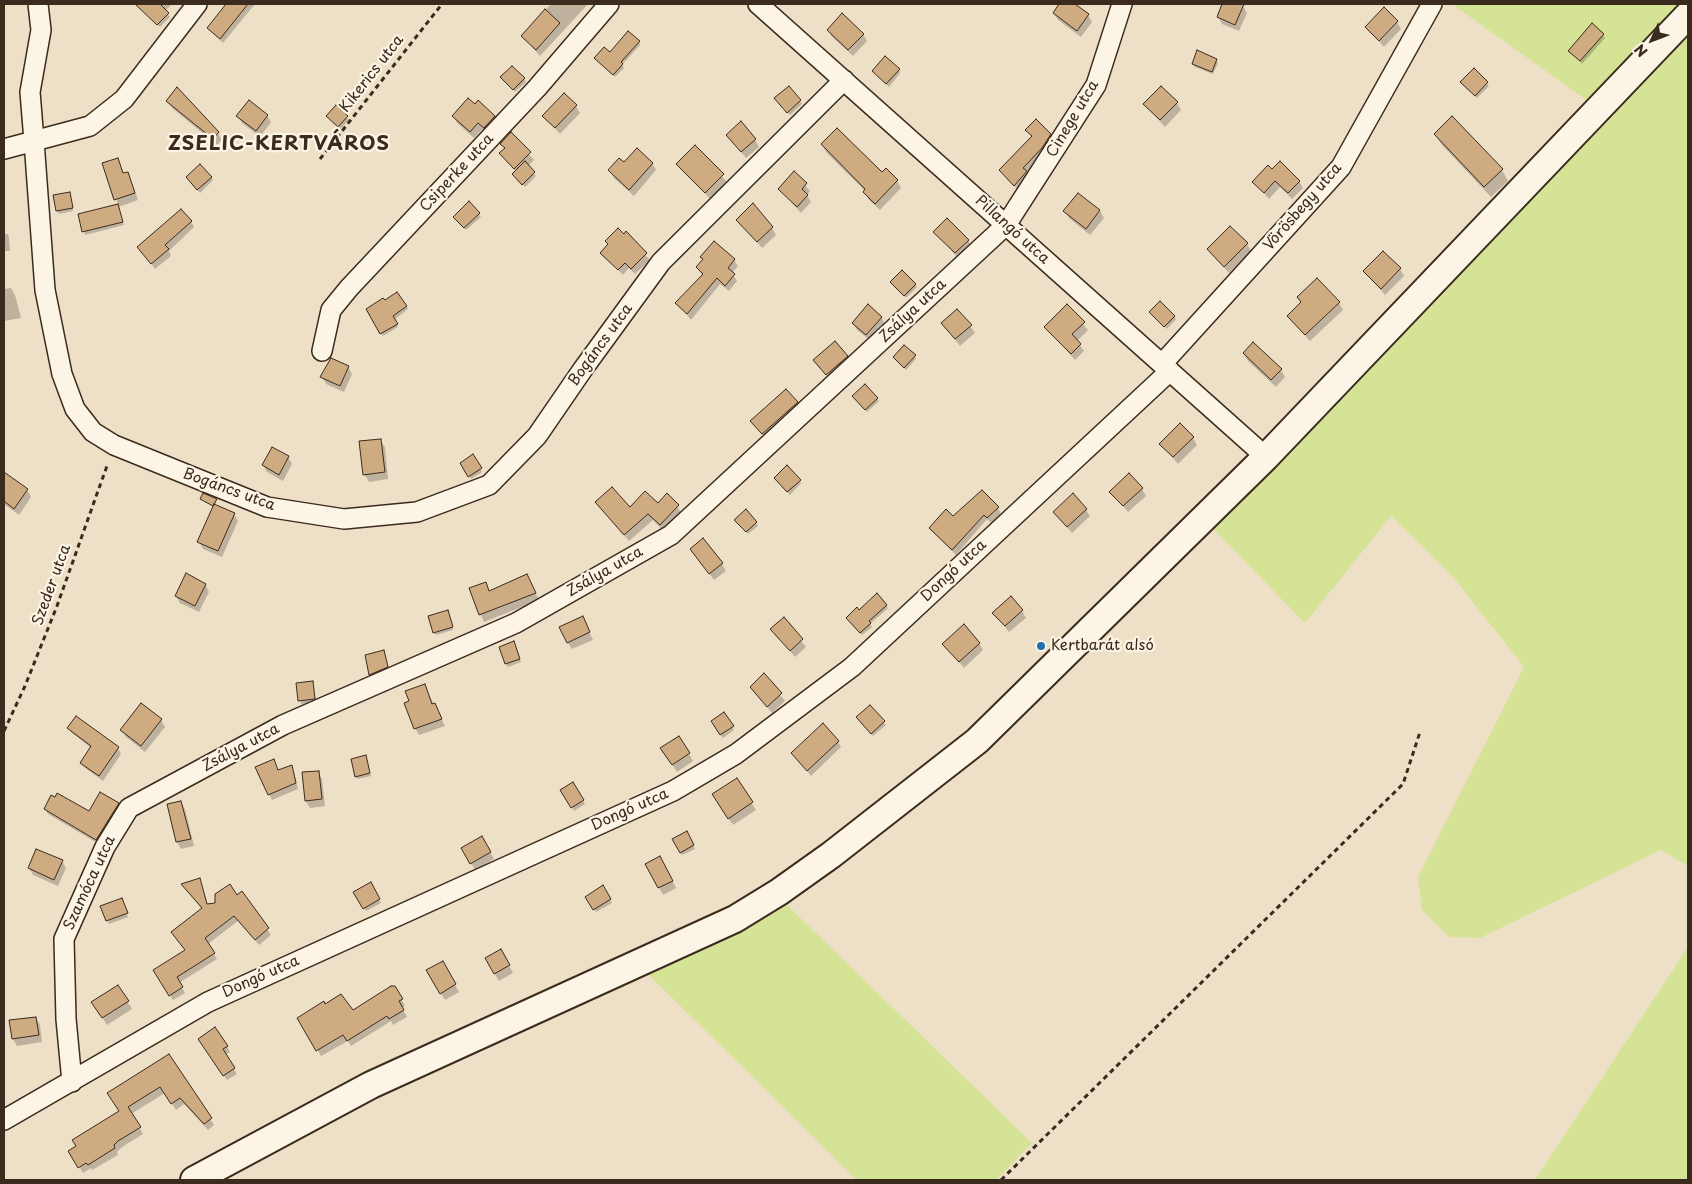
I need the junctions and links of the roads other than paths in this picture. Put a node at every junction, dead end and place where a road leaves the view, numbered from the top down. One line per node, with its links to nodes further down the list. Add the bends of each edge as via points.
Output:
1 (38, 4): 9 (street, Bogáncs utca, via 41,30 30,92)
2 (197, 4): 9 (street, via 124,99 90,126)
3 (609, 4): 12 (street, Csiperke utca, via 537,88 349,288 331,310)
4 (758, 4): 8 (street, Pillangó utca)
5 (1122, 4): 11 (street, Cinege utca, via 1096,85)
6 (1432, 4): 13 (street, Vörösbegy utca, via 1341,167)
7 (1688, 15): 14 (street)
8 (844, 80): 9 (street, Bogáncs utca, via 661,262 537,436 489,485 417,512 344,520 267,507 114,446 93,432 75,409 62,374 44,290); 11 (street, Pillangó utca)
9 (34, 141): 10 (street)
10 (6, 153)
11 (1006, 225): 13 (street, Pillangó utca); 15 (street, Zsálya utca, via 671,535 516,623 283,725)
12 (322, 351)
13 (1166, 368): 14 (street, Pillangó utca); 16 (street, Dongó utca, via 852,667 736,754 673,791 208,1002)
14 (1266, 457): 18 (street, via 977,741 779,892 735,919 371,1085)
15 (129, 808): 16 (street, Szamóca utca, via 105,847 64,940)
16 (72, 1082): 17 (street, Dongó utca)
17 (4, 1120)
18 (194, 1180)

